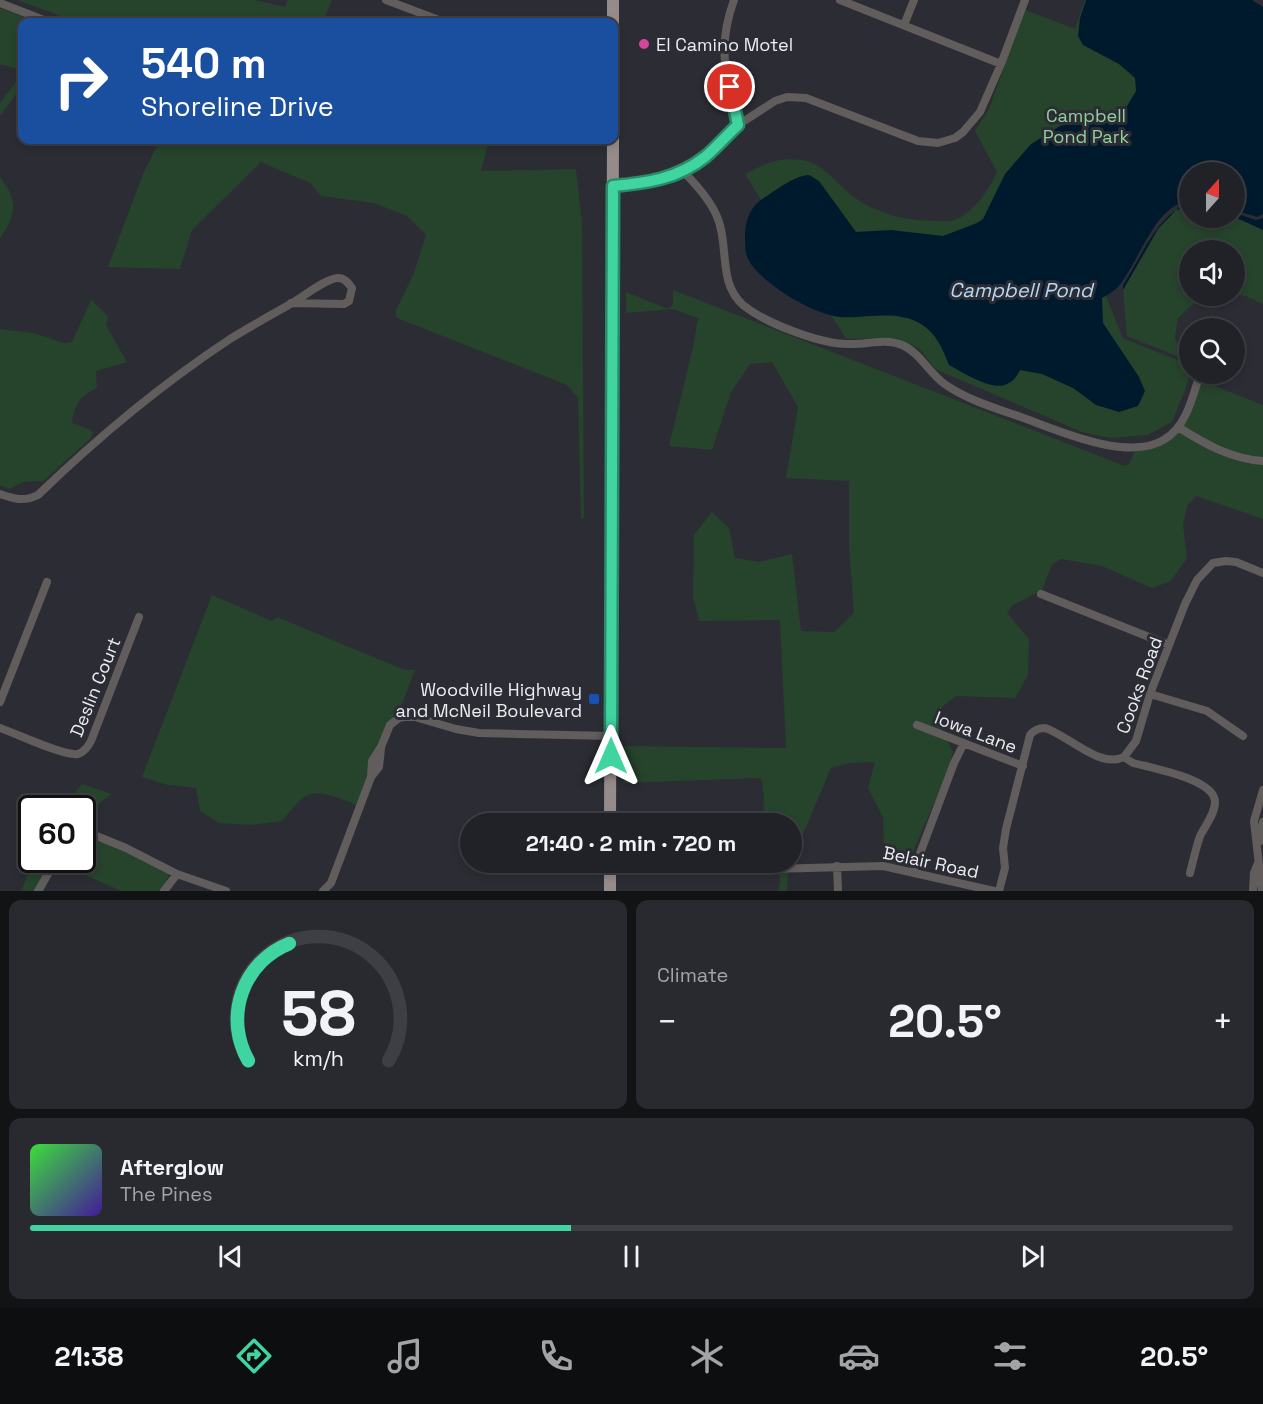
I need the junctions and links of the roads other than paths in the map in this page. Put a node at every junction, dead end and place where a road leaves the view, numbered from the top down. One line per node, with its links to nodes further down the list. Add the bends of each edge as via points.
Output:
1 (386, 0): 9 (street)
2 (613, 0): 10 (main road)
3 (734, 0): 13 (street, via 723,52)
4 (840, 0): 11 (street)
5 (914, 0): 11 (street)
6 (1024, 0): 12 (street)
7 (0, 3): 8 (street)
8 (39, 18)
9 (433, 18)
10 (613, 18)
11 (904, 25): 12 (street)
12 (1001, 64): 13 (street, via 975,120 947,141 918,141 793,96 775,101)
13 (738, 125): 15 (street)
14 (613, 144): 16 (main road)
15 (684, 172): 16 (street); 19 (street, via 718,218 732,291 755,314 823,341 851,345 894,342 904,346 957,392 1094,442 1131,447 1151,445 1167,438)
16 (613, 186): 31 (main road)
17 (291, 303): 17 (street, via 339,278 352,288 349,301 344,304); 21 (street, via 230,339 159,391 38,495 22,500)
18 (1197, 384): 19 (street)
19 (1178, 427): 20 (street, via 1205,445 1244,459)
20 (1263, 461)
21 (0, 494)
22 (1263, 573): 26 (street, Cooks Road, via 1236,562 1213,563 1192,588)
23 (47, 582): 28 (street)
24 (1041, 594): 26 (street)
25 (140, 617): 30 (street, Deslin Court, via 91,741 83,751 66,753)
26 (1169, 645): 27 (street, Cooks Road)
27 (1150, 694): 32 (street, via 1207,711); 34 (street, Cooks Road, via 1136,741)
28 (0, 702)
29 (917, 725): 33 (street, Iowa Lane)
30 (0, 728)
31 (611, 736): 37 (main road); 52 (street, via 479,733 415,717 399,718 390,725 372,761 371,777 331,883)
32 (1243, 736)
33 (964, 743): 35 (street, Iowa Lane); 44 (street)
34 (1124, 758): 35 (street, Cooks Road, via 1107,759 1041,728 1030,735); 47 (street, via 1186,778 1210,791 1215,803)
35 (1023, 766): 56 (street, Cooks Road, via 1005,829 1005,868)
36 (1263, 794): 40 (street, via 1254,821)
37 (610, 813)
38 (1263, 822): 40 (street)
39 (96, 836): 48 (street)
40 (1258, 849): 41 (street)
41 (1258, 862): 57 (street); 58 (street)
42 (837, 866): 43 (street, Belair Road); 44 (street, Belair Road, via 883,866); 54 (street)
43 (802, 868)
44 (913, 872): 55 (street, Belair Road)
45 (48, 873): 49 (street)
46 (610, 873): 53 (main road)
47 (1190, 873)
48 (177, 874): 50 (street); 51 (street)
49 (38, 891)
50 (164, 891)
51 (226, 891)
52 (323, 891)
53 (610, 891)
54 (838, 891)
55 (994, 891)
56 (999, 891)
57 (1253, 891)
58 (1262, 891)

